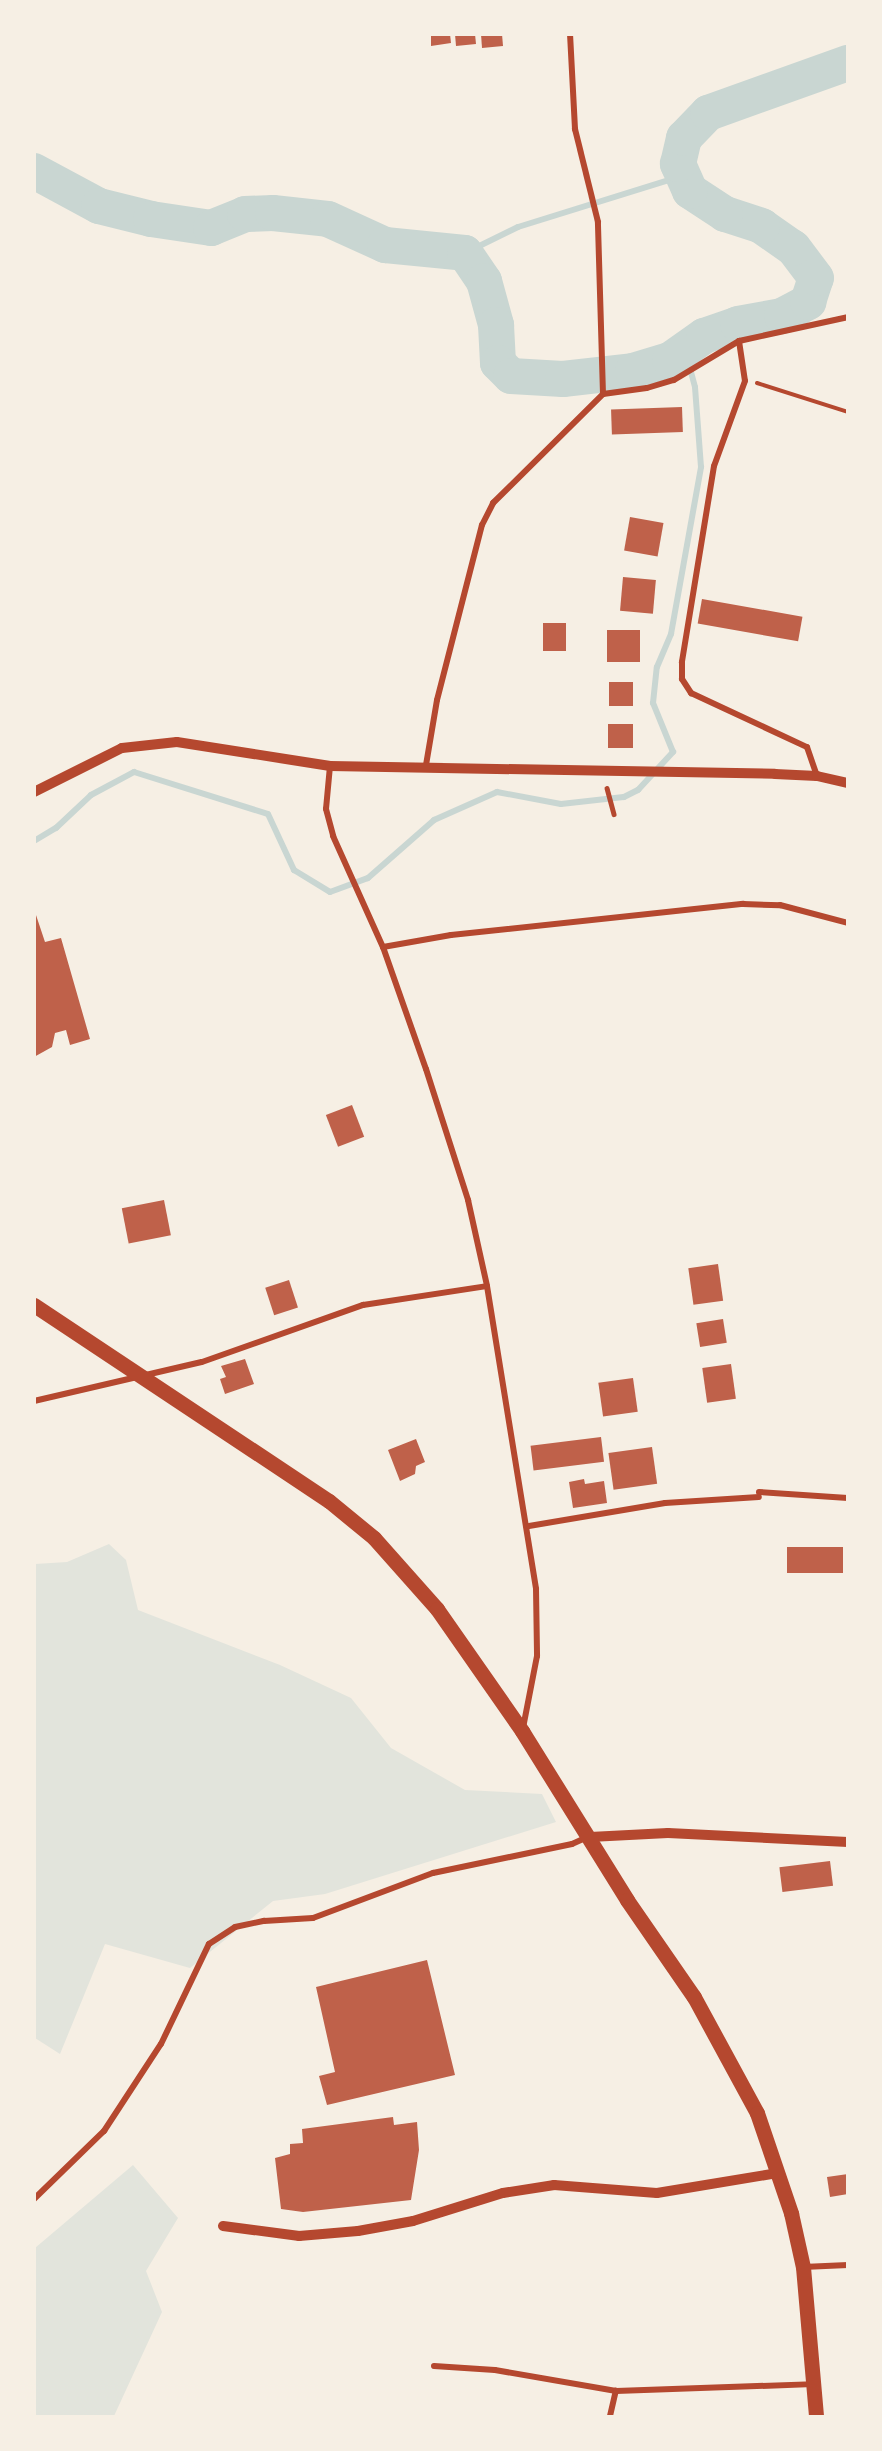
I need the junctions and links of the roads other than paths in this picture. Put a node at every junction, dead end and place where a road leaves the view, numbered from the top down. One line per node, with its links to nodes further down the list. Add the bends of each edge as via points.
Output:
1 (570, 34): 4 (street, via 575,129 598,222)
2 (848, 316): 3 (street)
3 (739, 341): 4 (street, via 686,373 647,388); 7 (street, via 745,381 714,466 682,679 691,693 807,747)
4 (603, 394): 5 (street, via 493,504 482,525 437,700)
5 (426, 765): 6 (street); 7 (street)
6 (330, 766): 10 (street, via 177,742 144,743 103,755); 13 (street, via 326,809)
7 (817, 776): 8 (street)
8 (848, 783)
9 (606, 788): 11 (lane)
10 (34, 792)
11 (614, 814)
12 (848, 923): 13 (street, via 780,905 743,904 451,935)
13 (384, 947): 14 (street, via 454,1153)
14 (487, 1286): 16 (street, via 363,1305 230,1353); 19 (street, via 507,1427)
15 (34, 1305): 16 (main road)
16 (142, 1375): 17 (street); 20 (main road, via 272,1460 374,1538 437,1609)
17 (34, 1401)
18 (848, 1498): 19 (street, via 759,1494 665,1503)
19 (529, 1526): 20 (street, via 539,1623 533,1688)
20 (522, 1731): 21 (main road)
21 (590, 1837): 22 (street, via 668,1833); 23 (main road, via 733,2063 757,2113); 24 (street, via 433,1873 337,1912 235,1927 218,1938 209,1944 196,1967 162,2044 129,2097 104,2131)
22 (848, 1842)
23 (778, 2173): 25 (street, via 657,2193 554,2185 503,2193 413,2221 358,2231 299,2236); 27 (main road)
24 (34, 2199)
25 (223, 2226)
26 (848, 2265): 27 (street)
27 (803, 2267): 29 (main road)
28 (434, 2366): 30 (street, via 495,2370)
29 (814, 2384): 30 (street); 32 (main road)
30 (616, 2391): 31 (street)
31 (610, 2416)
32 (816, 2416)

